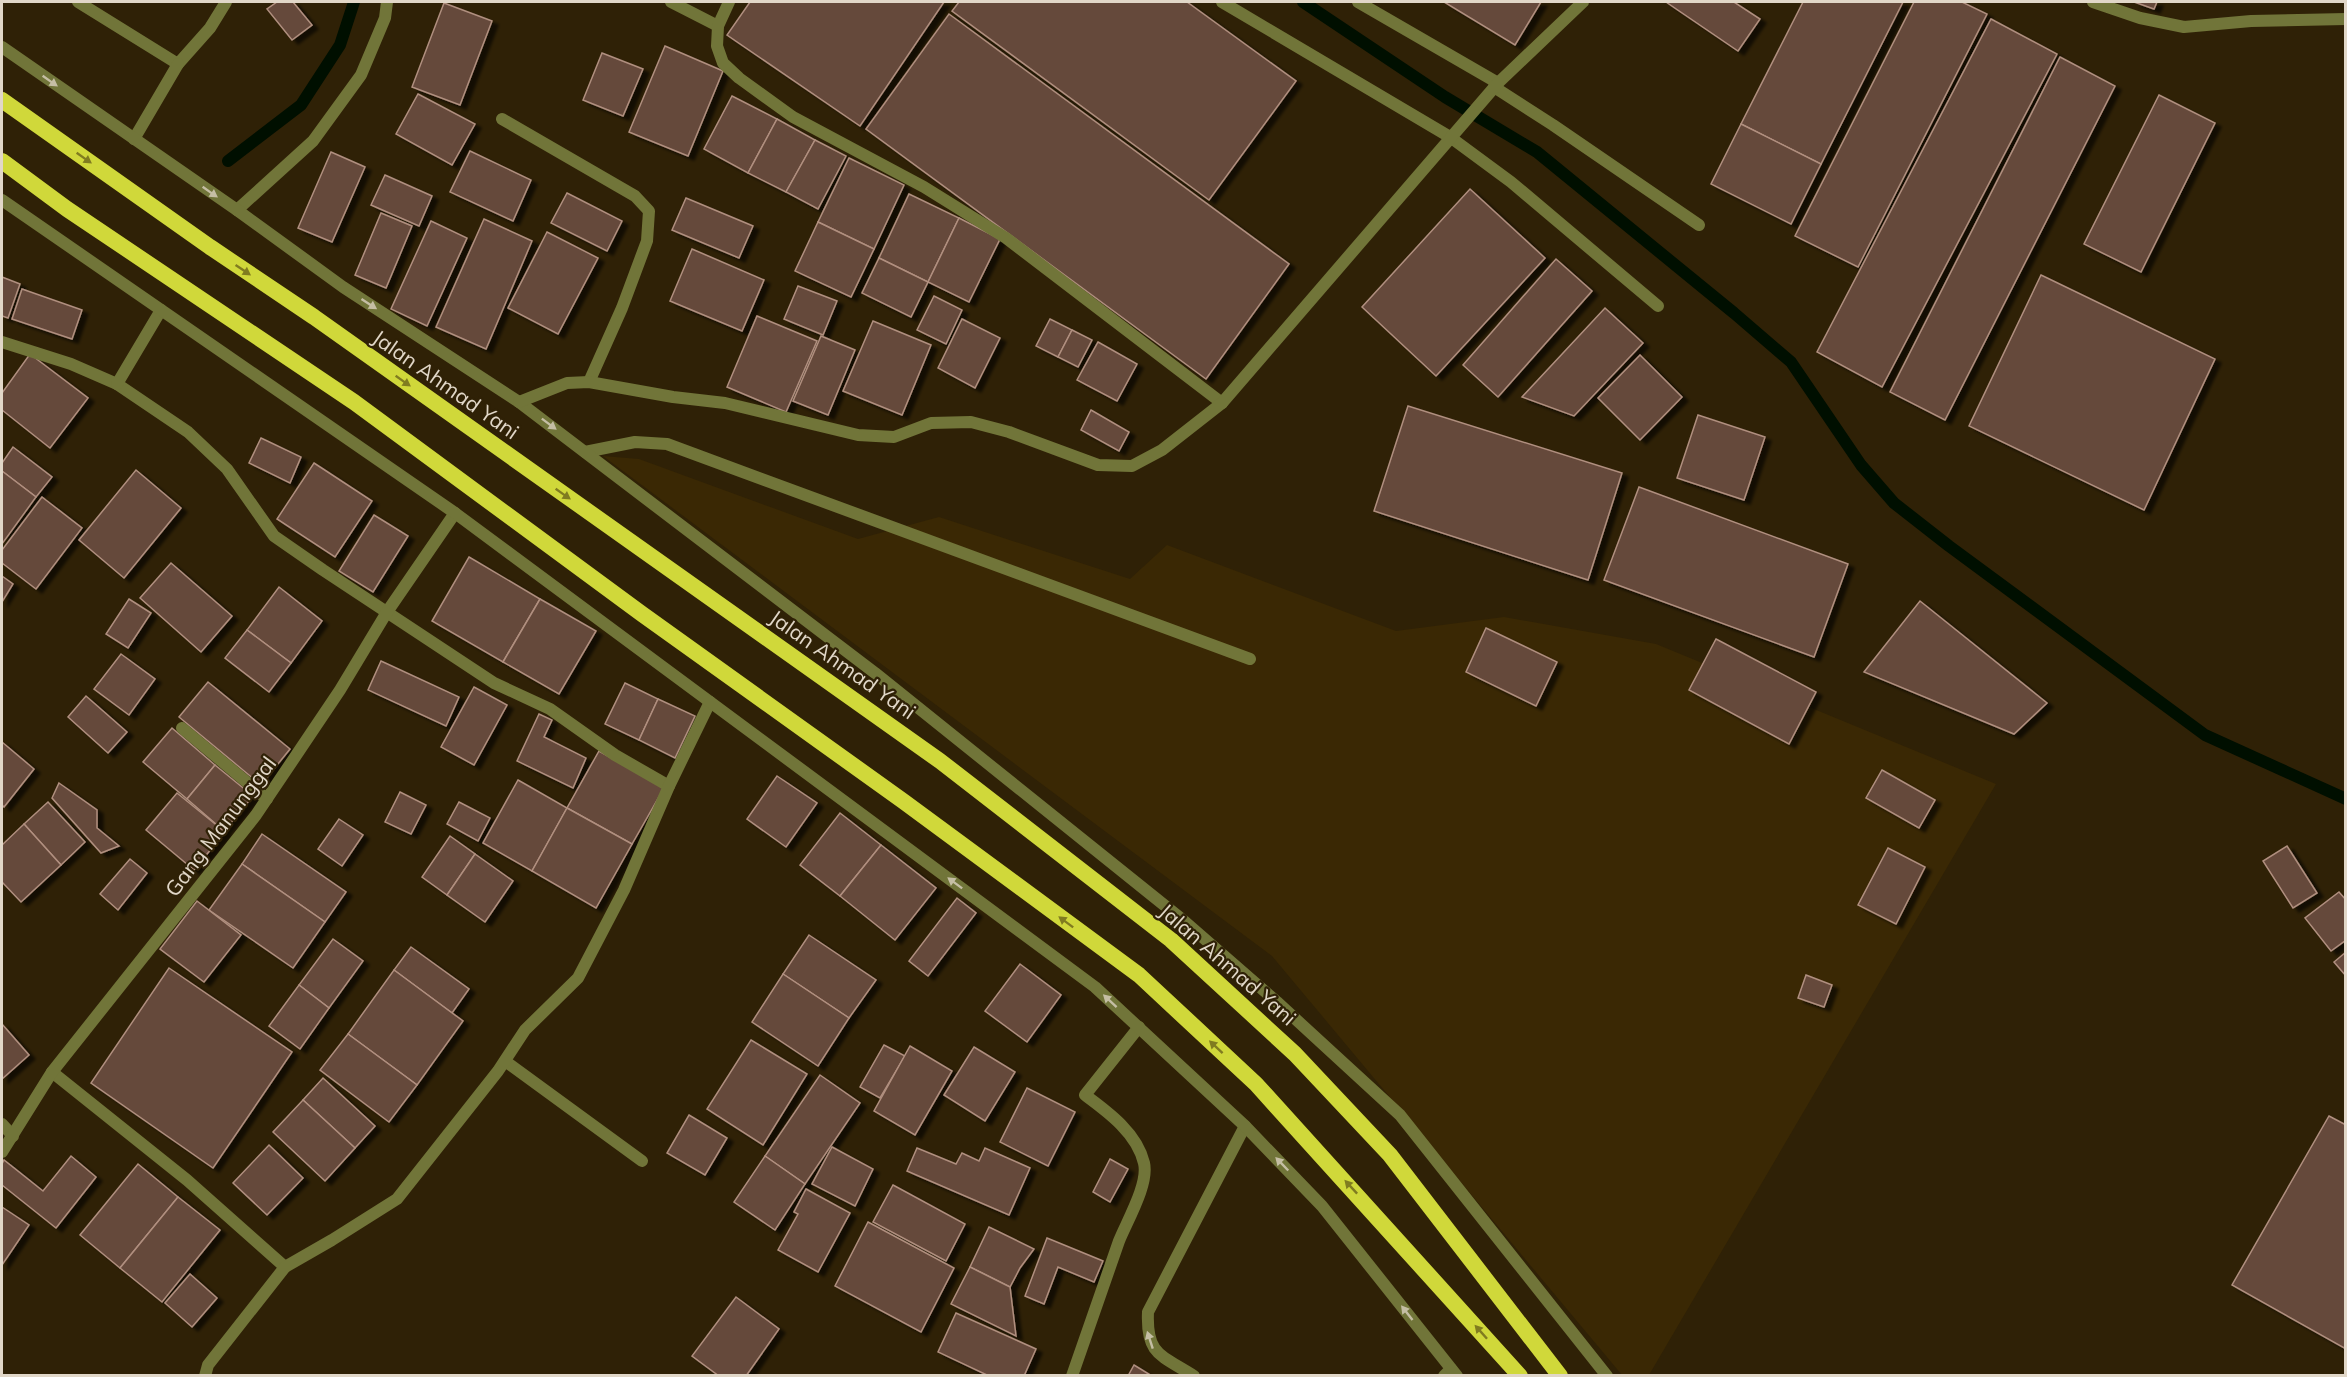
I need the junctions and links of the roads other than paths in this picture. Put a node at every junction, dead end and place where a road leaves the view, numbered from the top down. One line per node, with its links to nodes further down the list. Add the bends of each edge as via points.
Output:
1 (78, 2): 13 (street)
2 (225, 2): 13 (street, via 210,28)
3 (387, 2): 21 (street, via 385,18 361,75 313,141)
4 (671, 2): 11 (street)
5 (729, 2): 11 (street)
6 (1222, 2): 17 (street)
7 (1358, 2): 14 (street)
8 (1583, 2): 14 (street)
9 (2093, 2): 10 (street, via 2184,27)
10 (2346, 19)
11 (718, 26): 29 (street, via 717,46 723,63 739,78 793,117 1006,238)
12 (2, 47): 18 (street, one-way to 18)
13 (178, 64): 18 (street)
14 (1494, 87): 17 (street); 22 (street)
15 (2, 100): 52 (highway, Jalan Ahmad Yani, one-way to 52, via 940,761 1171,940 1295,1054 1390,1155)
16 (502, 119): 26 (street, via 635,196 649,211 647,241)
17 (1450, 137): 23 (street); 29 (street)
18 (134, 139): 21 (street, one-way to 21)
19 (2, 161): 51 (highway, one-way to 19, via 1256,1084 1139,975 354,402)
20 (2, 200): 24 (street)
21 (237, 210): 28 (street, one-way to 28, via 343,287)
22 (1699, 225)
23 (1658, 306)
24 (161, 310): 27 (street); 31 (street)
25 (2, 342): 27 (street, via 71,364)
26 (589, 382): 28 (street, via 567,383); 29 (street, via 724,403 858,435 894,437 931,423 971,422 1098,465 1132,466 1162,450)
27 (117, 384): 32 (street, via 188,432 227,469 274,536)
28 (519, 402): 30 (street, one-way to 30)
29 (1222, 403)
30 (585, 452): 33 (street, via 635,442 667,444); 53 (street, via 875,673 1184,921 1277,1002 1400,1115)
31 (455, 513): 32 (street, Gang Manunggal); 34 (street)
32 (387, 612): 36 (street, via 494,683 550,709 615,755); 37 (street, Gang Manunggal)
33 (1250, 659)
34 (710, 702): 36 (street); 38 (street, one-way to 34, via 1095,987)
35 (182, 728): 37 (street)
36 (669, 786): 39 (street, via 624,890 578,978 525,1030)
37 (267, 799): 40 (street, Gang Manunggal)
38 (1138, 1027): 42 (street); 49 (street, via 1085,1095 1112,1114 1131,1137 1144,1164 1140,1196 1120,1238)
39 (505, 1061): 45 (street); 46 (street, via 397,1199)
40 (52, 1072): 43 (street, Gang Manunggal); 46 (street, via 187,1180)
41 (2, 1124): 43 (street)
42 (1245, 1126): 47 (street, one-way to 42, via 1322,1206); 50 (street, one-way to 42, via 1154,1351 1147,1333 1148,1312)
43 (13, 1136): 44 (street, Gang Manunggal)
44 (2, 1152)
45 (642, 1161)
46 (285, 1267): 48 (street, via 208,1365)
47 (1451, 1373)
48 (205, 1376)
49 (1072, 1376)
50 (1194, 1376)
51 (1520, 1376)
52 (1560, 1376)
53 (1607, 1376)

